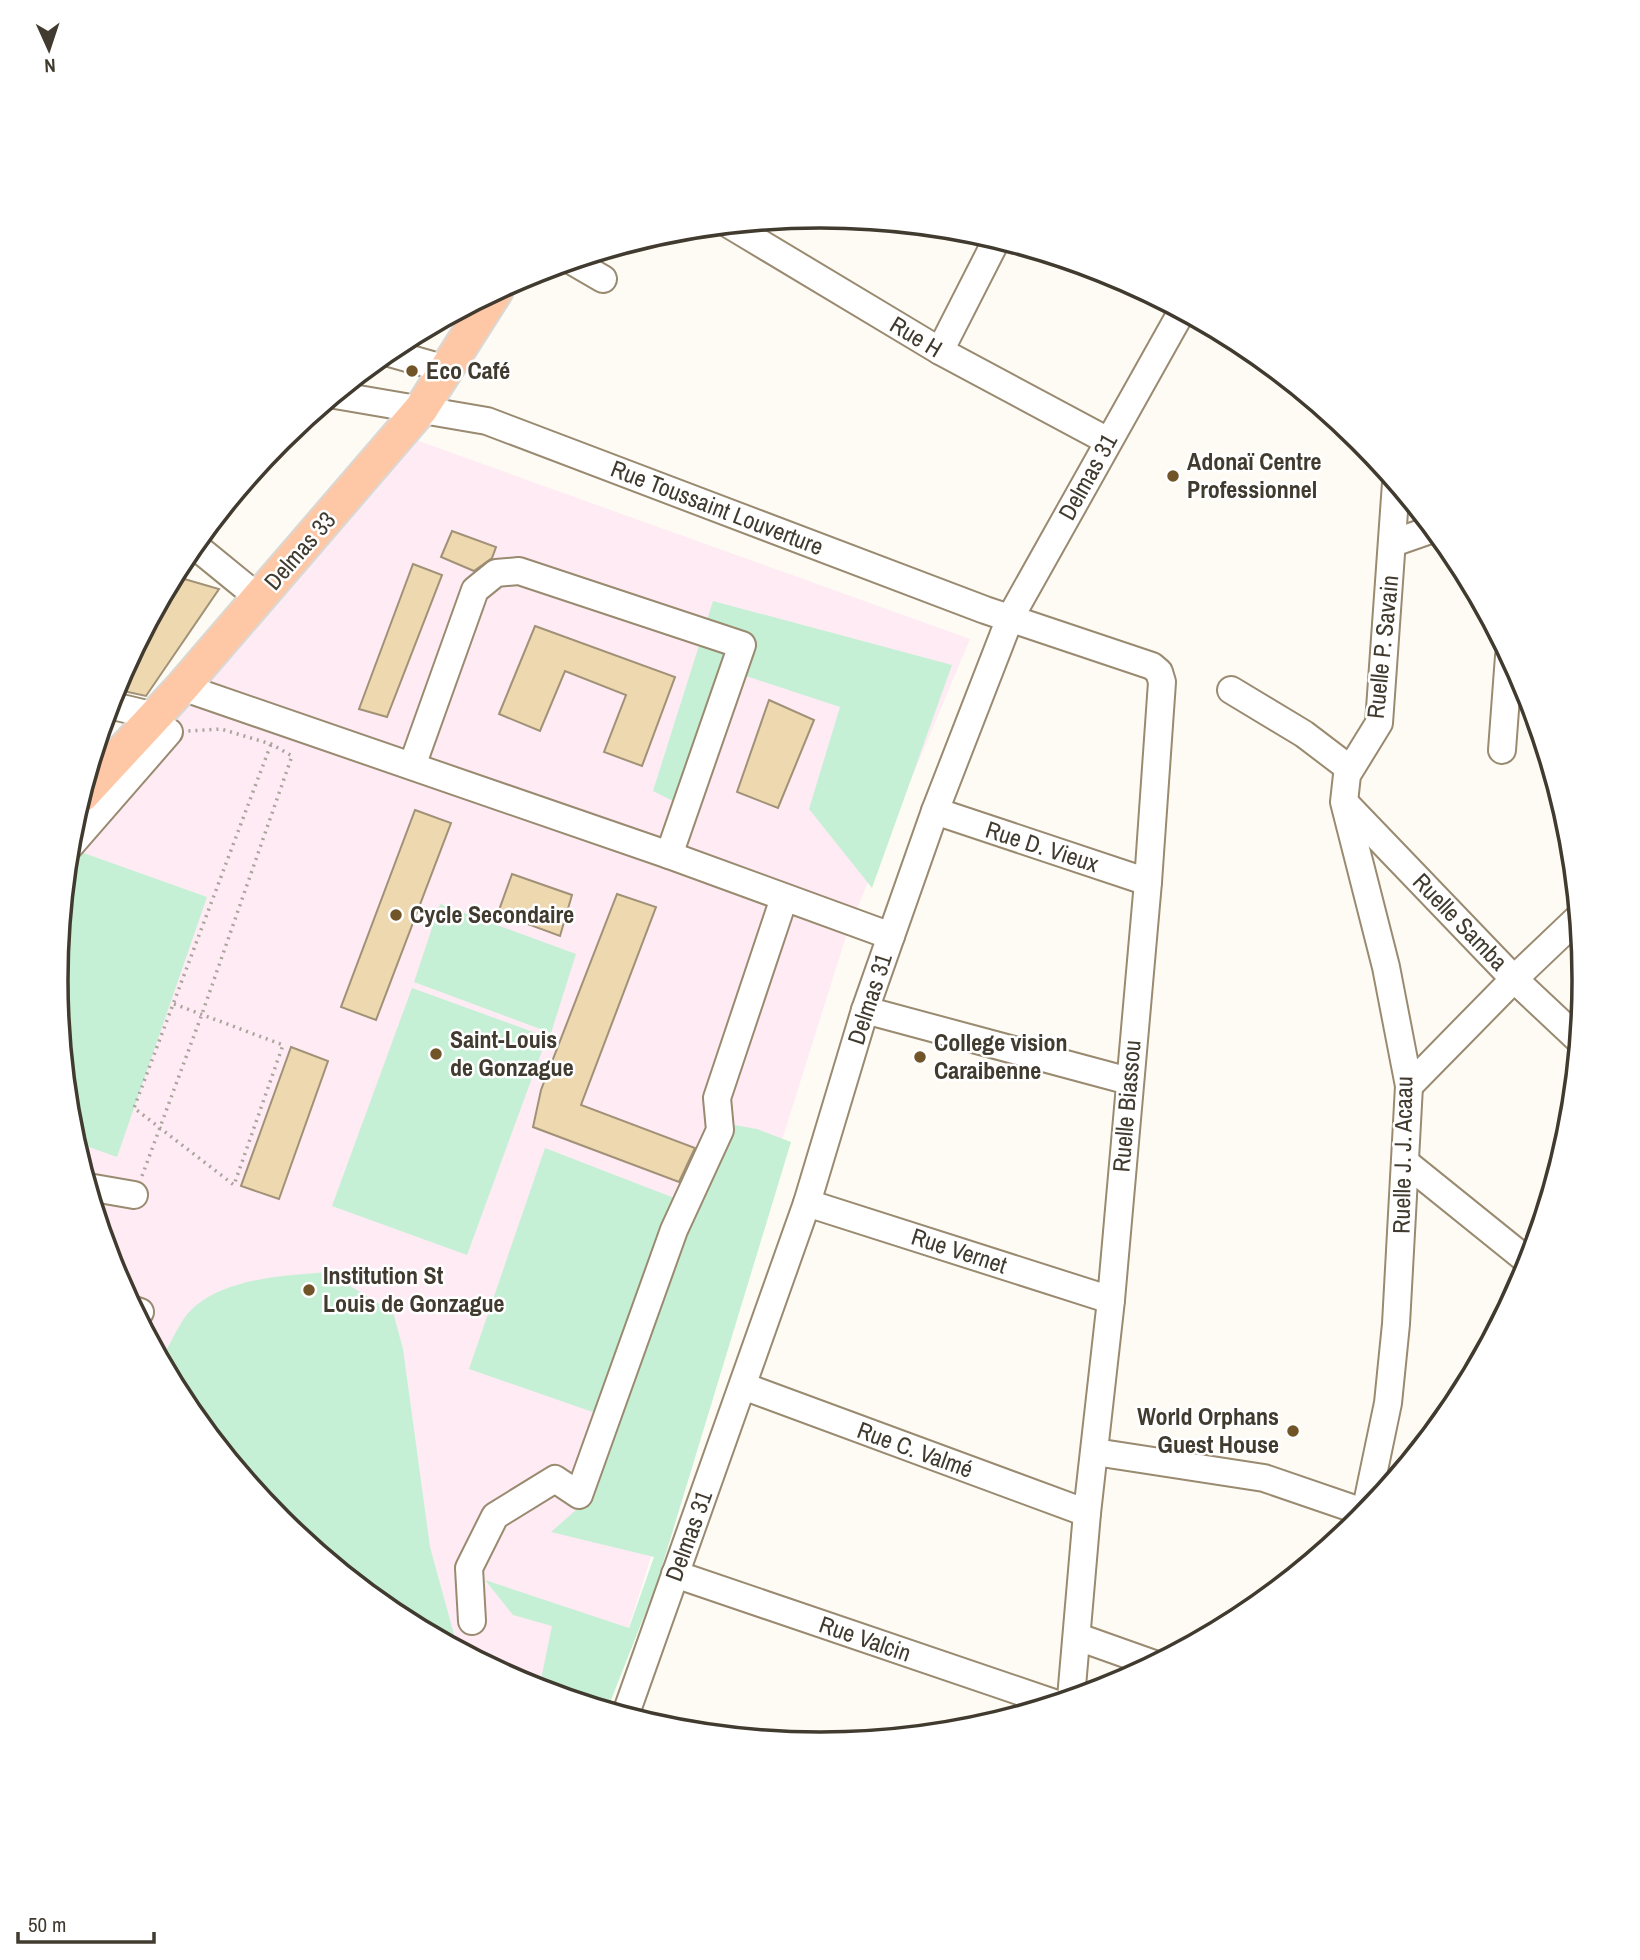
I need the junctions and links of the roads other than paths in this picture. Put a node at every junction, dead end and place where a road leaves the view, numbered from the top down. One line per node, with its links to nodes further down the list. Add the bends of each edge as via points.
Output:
1 (743, 233): 7 (street, Rue H)
2 (991, 249): 7 (street)
3 (582, 267): 4 (street)
4 (603, 279)
5 (486, 307): 9 (main road, Delmas 33)
6 (1177, 319): 12 (street, Delmas 31)
7 (940, 351): 12 (street, Rue H)
8 (400, 356): 9 (street)
9 (446, 369): 11 (main road, Delmas 33)
10 (347, 396): 11 (street, Rue Toussaint Louverture)
11 (421, 409): 17 (main road, Delmas 33); 18 (street, Rue Toussaint Louverture, via 487,421)
12 (1108, 441): 18 (street, Delmas 31)
13 (1395, 497): 15 (street, Ruelle P. Savain)
14 (1423, 532): 15 (street)
15 (1393, 543): 26 (street, Ruelle P. Savain, via 1379,723)
16 (202, 552): 17 (street)
17 (259, 598): 20 (main road, Delmas 33)
18 (1010, 618): 29 (street, Delmas 31); 32 (street, Ruelle Biassou, via 1159,672 1162,682)
19 (1507, 676): 24 (street)
20 (182, 687): 23 (main road, Delmas 33); 25 (street)
21 (1231, 690): 26 (street, via 1304,734)
22 (119, 709): 23 (street)
23 (162, 724): 27 (main road, Delmas 33); 30 (street)
24 (1502, 750)
25 (412, 766): 31 (street); 31 (street, via 475,590 496,573 519,571 742,645)
26 (1350, 769): 28 (street, Ruelle P. Savain)
27 (94, 784)
28 (1344, 802): 36 (street, Ruelle Samba); 40 (street, Ruelle J. J. Acaau, via 1386,967)
29 (936, 811): 32 (street, Rue D. Vieux); 35 (street, Delmas 31)
30 (84, 827)
31 (669, 855): 33 (street)
32 (1148, 882): 39 (street, Ruelle Biassou)
33 (784, 898): 35 (street); 53 (street, via 717,1098 720,1130 674,1230 579,1495 555,1479 495,1516 469,1568)
34 (1570, 926): 36 (street)
35 (883, 933): 37 (street, Delmas 31)
36 (1514, 979): 38 (street, Ruelle Samba); 40 (street)
37 (865, 1010): 39 (street); 44 (street, Delmas 31)
38 (1570, 1031)
39 (1129, 1081): 46 (street, Ruelle Biassou)
40 (1409, 1086): 41 (street, Ruelle J. J. Acaau)
41 (1405, 1162): 45 (street); 49 (street, Ruelle J. J. Acaau, via 1388,1403)
42 (98, 1188): 43 (street)
43 (134, 1195)
44 (807, 1203): 46 (street, Rue Vernet); 47 (street, Delmas 31)
45 (1520, 1255)
46 (1111, 1300): 48 (street, Ruelle Biassou)
47 (743, 1386): 51 (street, Rue C. Valmé); 52 (street, Delmas 31)
48 (1095, 1452): 50 (street, via 1264,1478); 51 (street, Ruelle Biassou)
49 (1369, 1493)
50 (1354, 1509)
51 (1087, 1513): 54 (street, Ruelle Biassou)
52 (675, 1574): 57 (street, Rue Valcin); 58 (street, Delmas 31)
53 (472, 1620)
54 (1078, 1637): 55 (street); 56 (street, Ruelle Biassou)
55 (1141, 1659)
56 (1072, 1688)
57 (1040, 1698)
58 (628, 1707)

